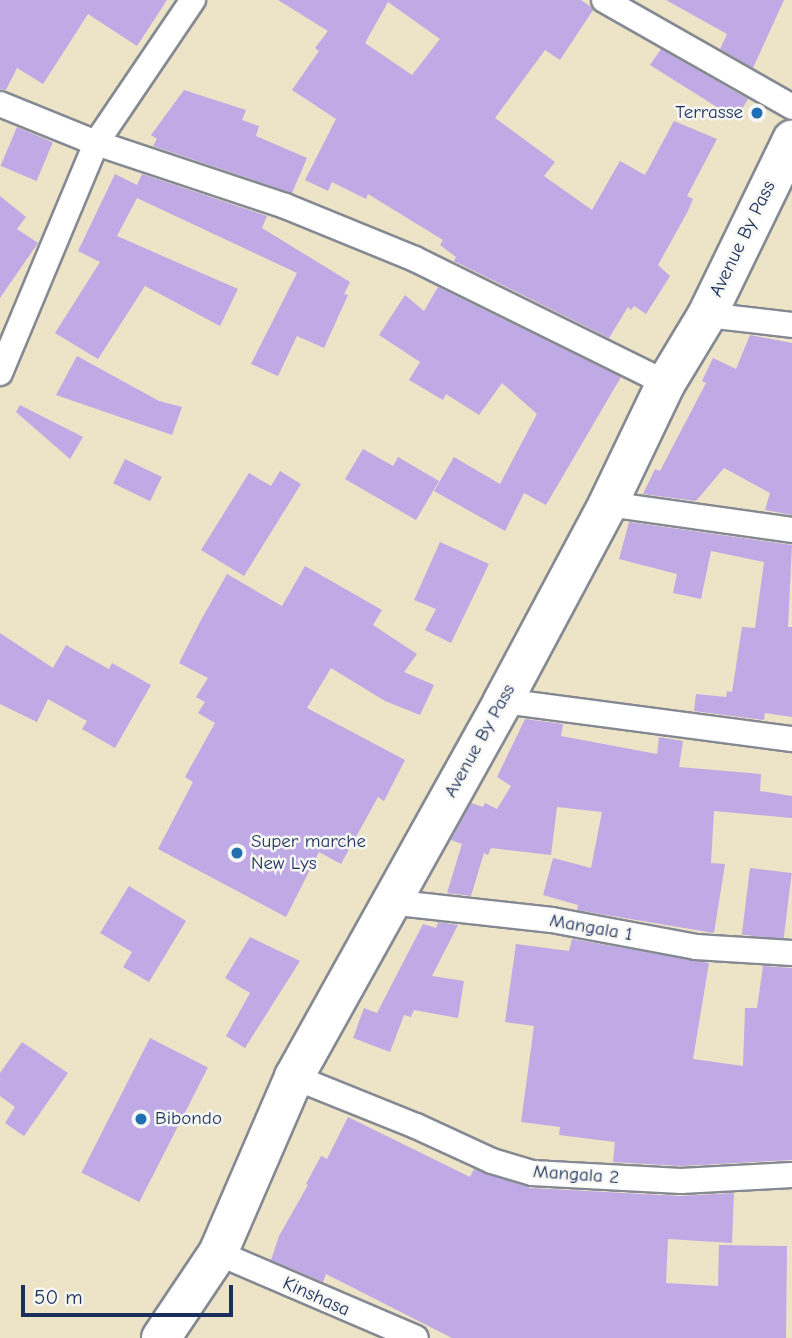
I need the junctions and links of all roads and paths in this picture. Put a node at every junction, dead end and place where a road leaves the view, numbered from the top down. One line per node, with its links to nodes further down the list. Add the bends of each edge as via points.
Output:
1 (193, 0): 6 (street)
2 (604, 0): 4 (street)
3 (0, 104): 6 (street)
4 (792, 107)
5 (792, 140): 7 (highway, Avenue By Pass)
6 (96, 143): 9 (street); 10 (street, via 285,206 415,259)
7 (707, 315): 8 (street); 10 (highway, Avenue By Pass)
8 (792, 326)
9 (0, 373)
10 (666, 383): 11 (highway, Avenue By Pass)
11 (608, 503): 12 (street); 13 (highway, Avenue By Pass)
12 (792, 530)
13 (503, 701): 14 (street); 15 (highway, Avenue By Pass)
14 (792, 739)
15 (390, 902): 16 (street, Mangala 1, via 552,920 696,947); 17 (highway, Avenue By Pass)
16 (792, 953)
17 (294, 1077): 18 (street, Mangala 2, via 492,1161 532,1173 681,1181); 19 (highway, Avenue By Pass)
18 (792, 1175)
19 (218, 1253): 20 (highway, Avenue By Pass); 21 (street, Kinshasa)
20 (161, 1338)
21 (415, 1338)

